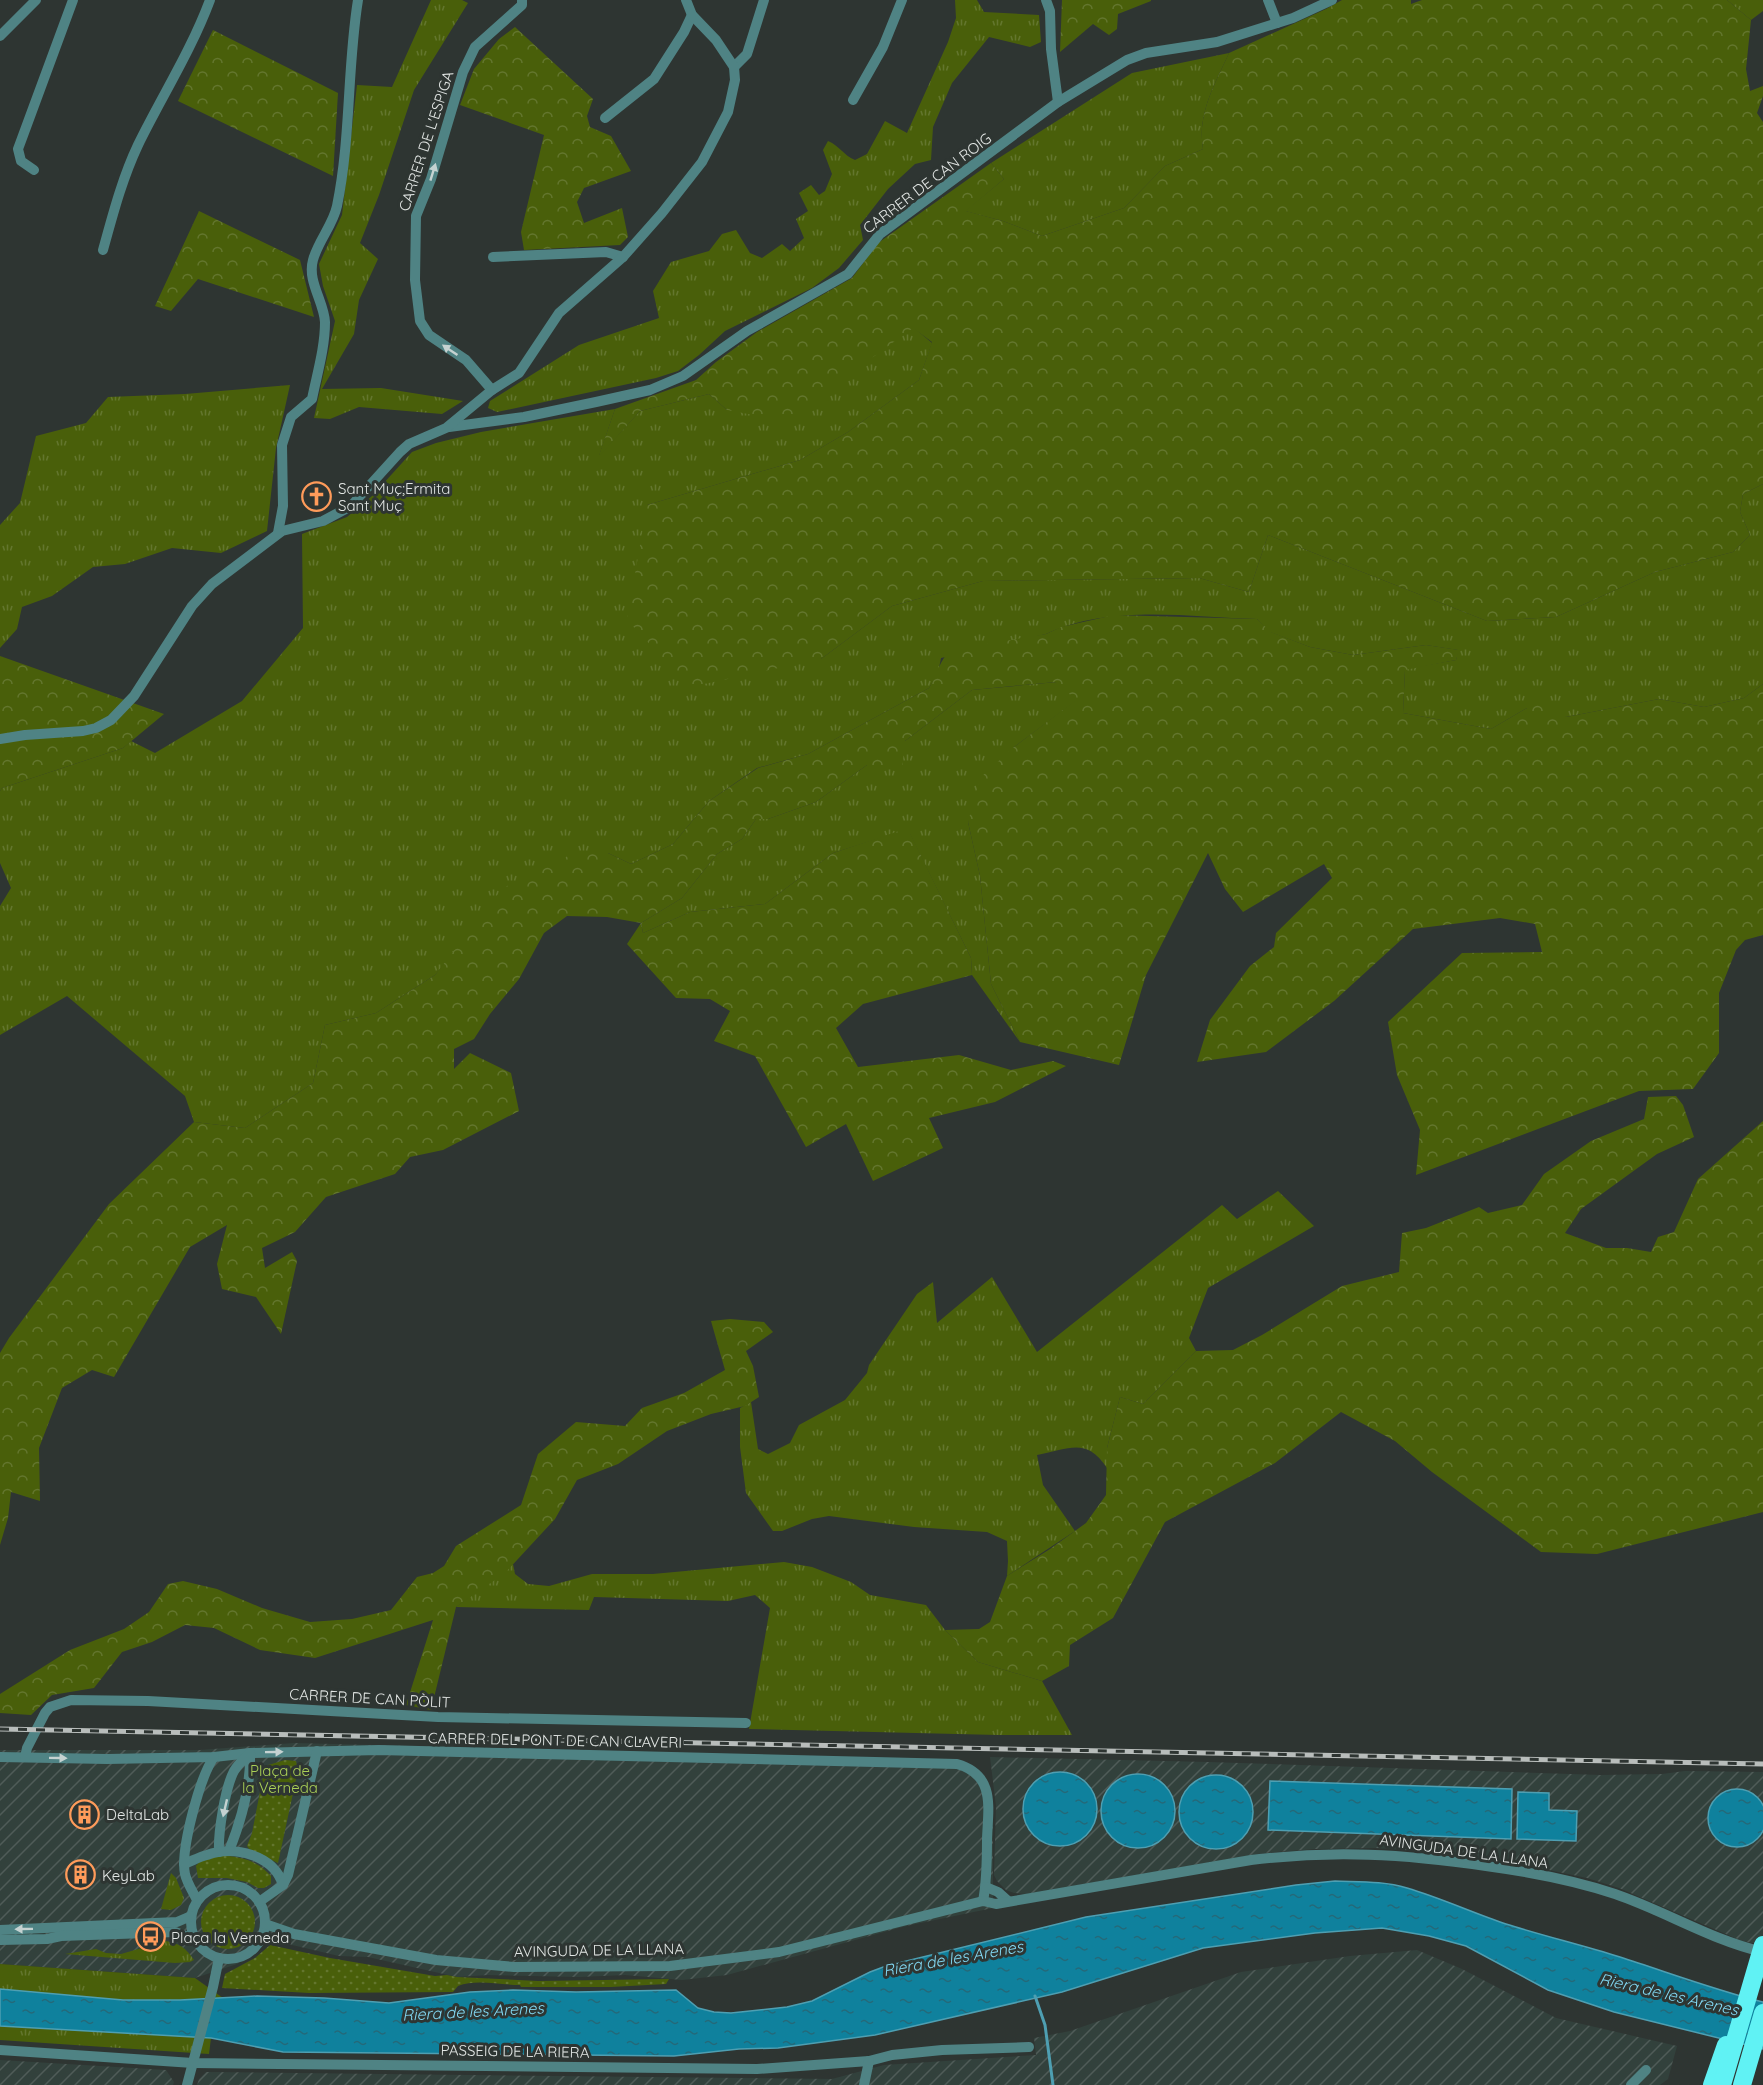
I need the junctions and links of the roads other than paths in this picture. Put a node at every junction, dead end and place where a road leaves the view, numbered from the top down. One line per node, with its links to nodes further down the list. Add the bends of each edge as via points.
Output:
1 (36, 0): 14 (street)
2 (73, 0): 19 (street, via 18,149 21,161)
3 (210, 0): 20 (street, via 200,28 122,182)
4 (358, 0): 25 (street, via 337,207 312,260 324,312 323,338 312,399 291,417 282,445 284,506)
5 (686, 0): 12 (street)
6 (764, 0): 15 (street, via 747,54)
7 (902, 0): 16 (street, via 883,47)
8 (1268, 0): 13 (street)
9 (1332, 0): 13 (street, CARRER DE CAN ROIG)
10 (523, 2): 23 (street, CARRER DE L'ESPIGA, one-way to 10, via 466,360 429,335 420,321 415,280 416,216 463,72 475,47)
11 (1049, 4): 17 (street)
12 (692, 15): 15 (street); 18 (street, via 654,79)
13 (1277, 23): 17 (street, CARRER DE CAN ROIG, via 1217,42 1146,53 1127,60)
14 (0, 36)
15 (735, 67): 22 (street, via 728,112 702,162)
16 (853, 99)
17 (1058, 102): 24 (street, CARRER DE CAN ROIG, via 880,234 848,274 747,331 683,376 650,390)
18 (605, 118)
19 (34, 170)
20 (103, 250)
21 (493, 257): 22 (street, via 606,252)
22 (623, 257): 23 (street, via 559,313 519,373)
23 (492, 390): 24 (street)
24 (441, 430): 25 (street, via 409,444 358,501 342,512)
25 (278, 533): 26 (street, via 202,594 142,684 111,720 83,731)
26 (0, 739)
27 (746, 1723): 31 (street, CARRER DE CAN PÒLIT, via 438,1717 71,1700 50,1707 45,1713)
28 (317, 1751): 29 (street, CARRER DEL PONT DE CAN CLAVERI, one-way to 28); 35 (street); 36 (street, CARRER DEL PONT DE CAN CLAVERI, via 957,1764 974,1772 985,1787 989,1802)
29 (250, 1753): 32 (street, CARRER DEL PONT DE CAN CLAVERI); 33 (street, via 244,1800); 33 (street, one-way to 33, via 233,1774 218,1838)
30 (0, 1756): 31 (street, CARRER DEL PONT DE CAN CLAVERI)
31 (25, 1757): 32 (street, CARRER DEL PONT DE CAN CLAVERI, one-way to 32)
32 (214, 1757): 34 (street, via 197,1802)
33 (224, 1852): 34 (street); 35 (street, via 251,1854 280,1875)
34 (184, 1864): 37 (street)
35 (283, 1885): 40 (street)
36 (986, 1887): 38 (street, CARRER DEL PONT DE CAN CLAVERI); 39 (street)
37 (197, 1900): 40 (street, via 211,1888 233,1884 252,1893); 41 (street)
38 (983, 1901): 39 (street, AVINGUDA DE LA LLANA); 44 (street, AVINGUDA DE LA LLANA, via 779,1952 670,1966 514,1967 436,1960)
39 (1008, 1901): 49 (street, AVINGUDA DE LA LLANA, via 1251,1860 1371,1853 1464,1863 1580,1883)
40 (259, 1902): 42 (street)
41 (190, 1916): 43 (street, one-way to 43, via 177,1922); 47 (street)
42 (265, 1924): 44 (street, AVINGUDA DE LA LLANA); 45 (street)
43 (0, 1930)
44 (294, 1934): 45 (street, AVINGUDA DE LA LLANA)
45 (262, 1936): 50 (street, via 245,1955)
46 (0, 1940): 47 (street, via 175,1932)
47 (195, 1940): 50 (street, via 203,1950)
48 (1763, 1945): 51 (highway, bridge)
49 (1763, 1952)
50 (219, 1958): 56 (street)
51 (1747, 2000): 61 (highway, bridge, via 1733,2025); 62 (highway, bridge)
52 (1763, 2013): 63 (highway)
53 (1029, 2047): 55 (street, PASSEIG DE LA RIERA, via 942,2050)
54 (0, 2050): 56 (street, PASSEIG DE LA RIERA)
55 (869, 2061): 56 (street, PASSEIG DE LA RIERA, via 757,2068); 59 (street)
56 (193, 2063): 58 (street)
57 (1646, 2070): 60 (street)
58 (187, 2085)
59 (864, 2085)
60 (1631, 2085)
61 (1712, 2085)
62 (1722, 2085)
63 (1742, 2085)

